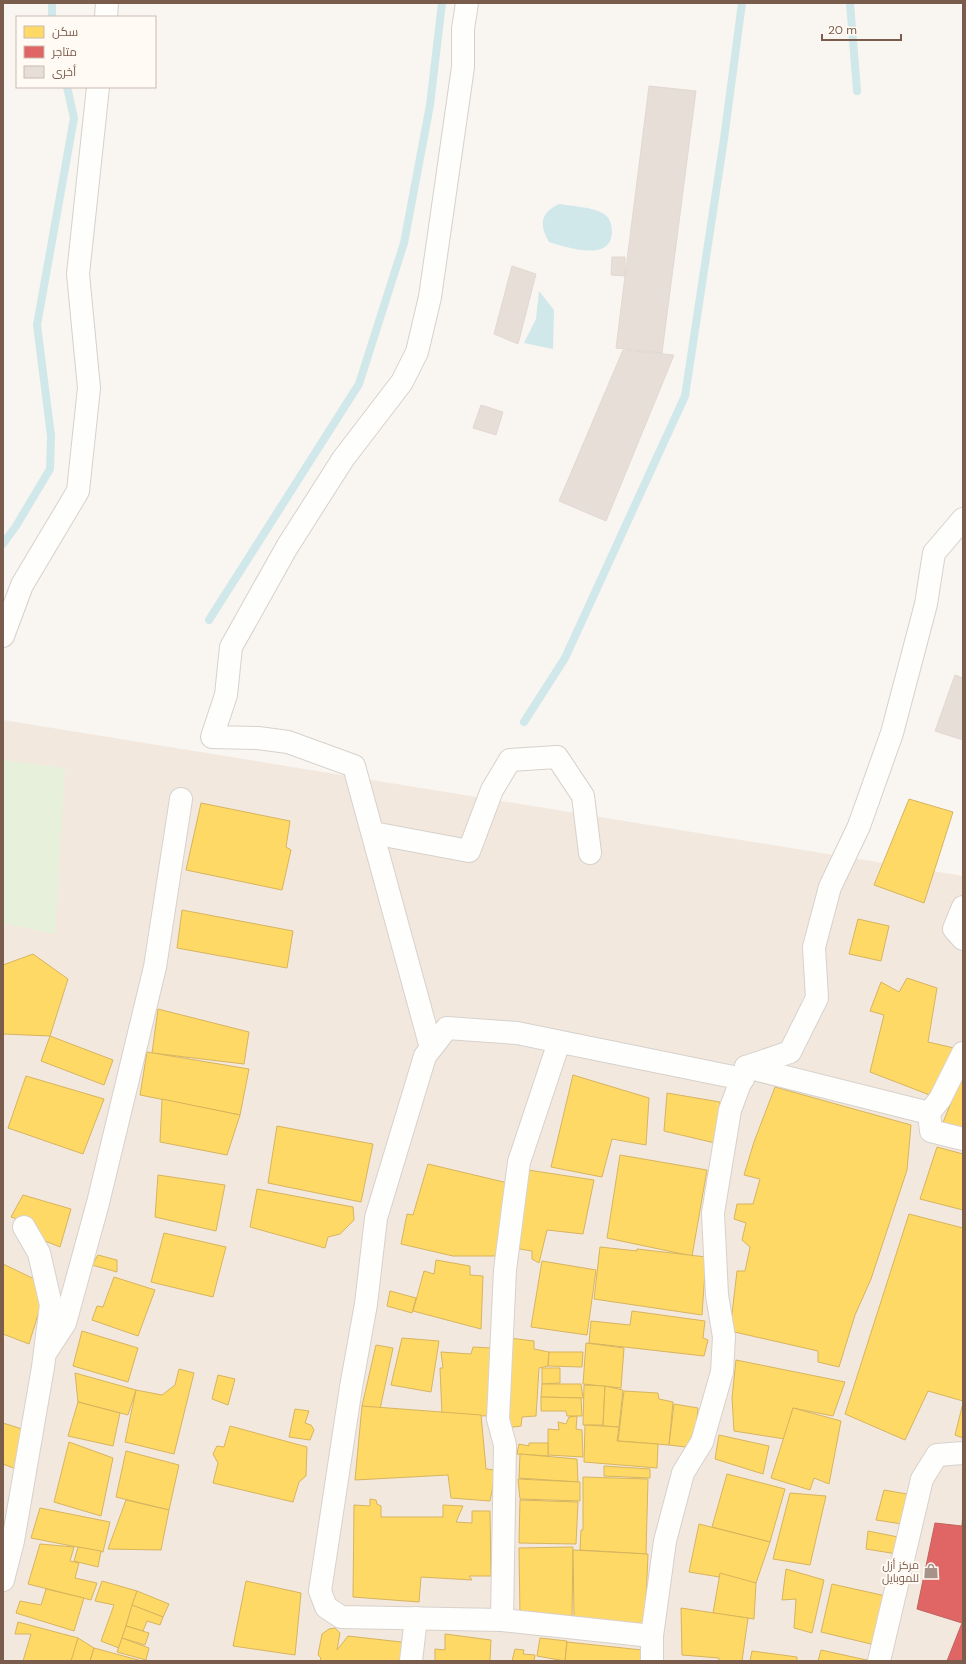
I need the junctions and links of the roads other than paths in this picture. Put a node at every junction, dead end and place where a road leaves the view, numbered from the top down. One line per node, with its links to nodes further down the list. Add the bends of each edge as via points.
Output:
1 (107, 3): 3 (street)
2 (467, 3): 8 (street, via 463,29 463,67 430,297 417,352 402,382 343,460 287,546 232,647 226,695 212,737 258,738 288,742 354,766)
3 (106, 16)
4 (98, 88): 6 (street, via 78,274 89,388 78,491 22,585)
5 (963, 519): 15 (street, via 934,553 926,604 892,733 859,826 830,887 814,947 817,998 790,1052)
6 (3, 636)
7 (181, 799): 19 (street, via 155,967 98,1203 65,1323)
8 (372, 833): 9 (street, via 469,851 492,790 510,760 557,757 583,796); 13 (street)
9 (590, 853)
10 (963, 907): 11 (street, via 954,929)
11 (963, 939)
12 (558, 1042): 13 (street, via 516,1033 447,1028); 15 (street); 23 (street, via 519,1162 505,1270 498,1419 505,1445)
13 (431, 1048): 22 (street, via 425,1056 376,1218 366,1304 320,1590 326,1607 341,1617)
14 (963, 1052): 16 (street, via 940,1099)
15 (745, 1073): 16 (street); 24 (street, via 730,1110 713,1213 717,1295 724,1337 722,1372 702,1442 683,1472 674,1503 665,1541)
16 (929, 1113): 17 (street, via 931,1131)
17 (963, 1139)
18 (24, 1227): 19 (street, via 39,1253 51,1305)
19 (46, 1352): 21 (street, via 13,1541)
20 (963, 1453): 25 (street, via 937,1455 922,1479)
21 (3, 1580)
22 (416, 1618): 23 (street); 26 (street)
23 (502, 1620): 24 (street)
24 (652, 1636): 27 (street)
25 (883, 1660)
26 (411, 1661)
27 (652, 1661)

